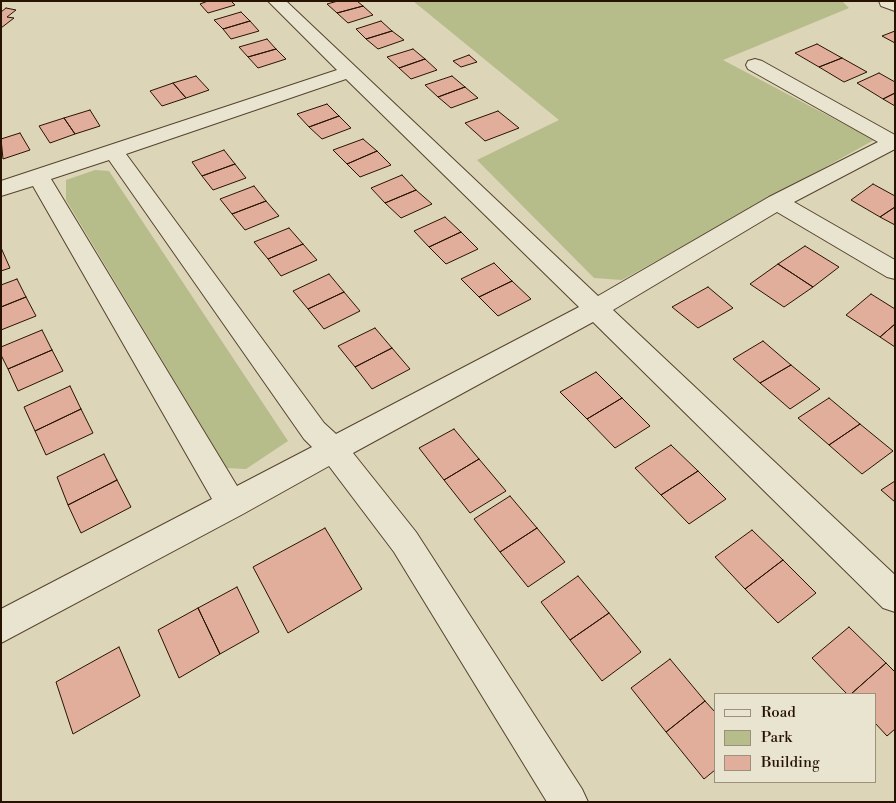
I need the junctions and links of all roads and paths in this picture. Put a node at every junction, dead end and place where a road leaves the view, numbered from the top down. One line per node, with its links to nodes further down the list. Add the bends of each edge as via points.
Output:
1 (276, 1): 3 (street)
2 (755, 65): 4 (street)
3 (350, 72): 5 (street); 10 (street)
4 (894, 142): 8 (street)
5 (112, 151): 6 (street); 11 (street, via 314,431)
6 (38, 175): 7 (street); 12 (street)
7 (1, 188)
8 (777, 202): 9 (street); 10 (street)
9 (895, 270)
10 (596, 309): 11 (street); 13 (street)
11 (333, 449): 12 (street); 15 (street, via 405,542)
12 (232, 505): 14 (street)
13 (895, 597)
14 (1, 627)
15 (569, 802)

